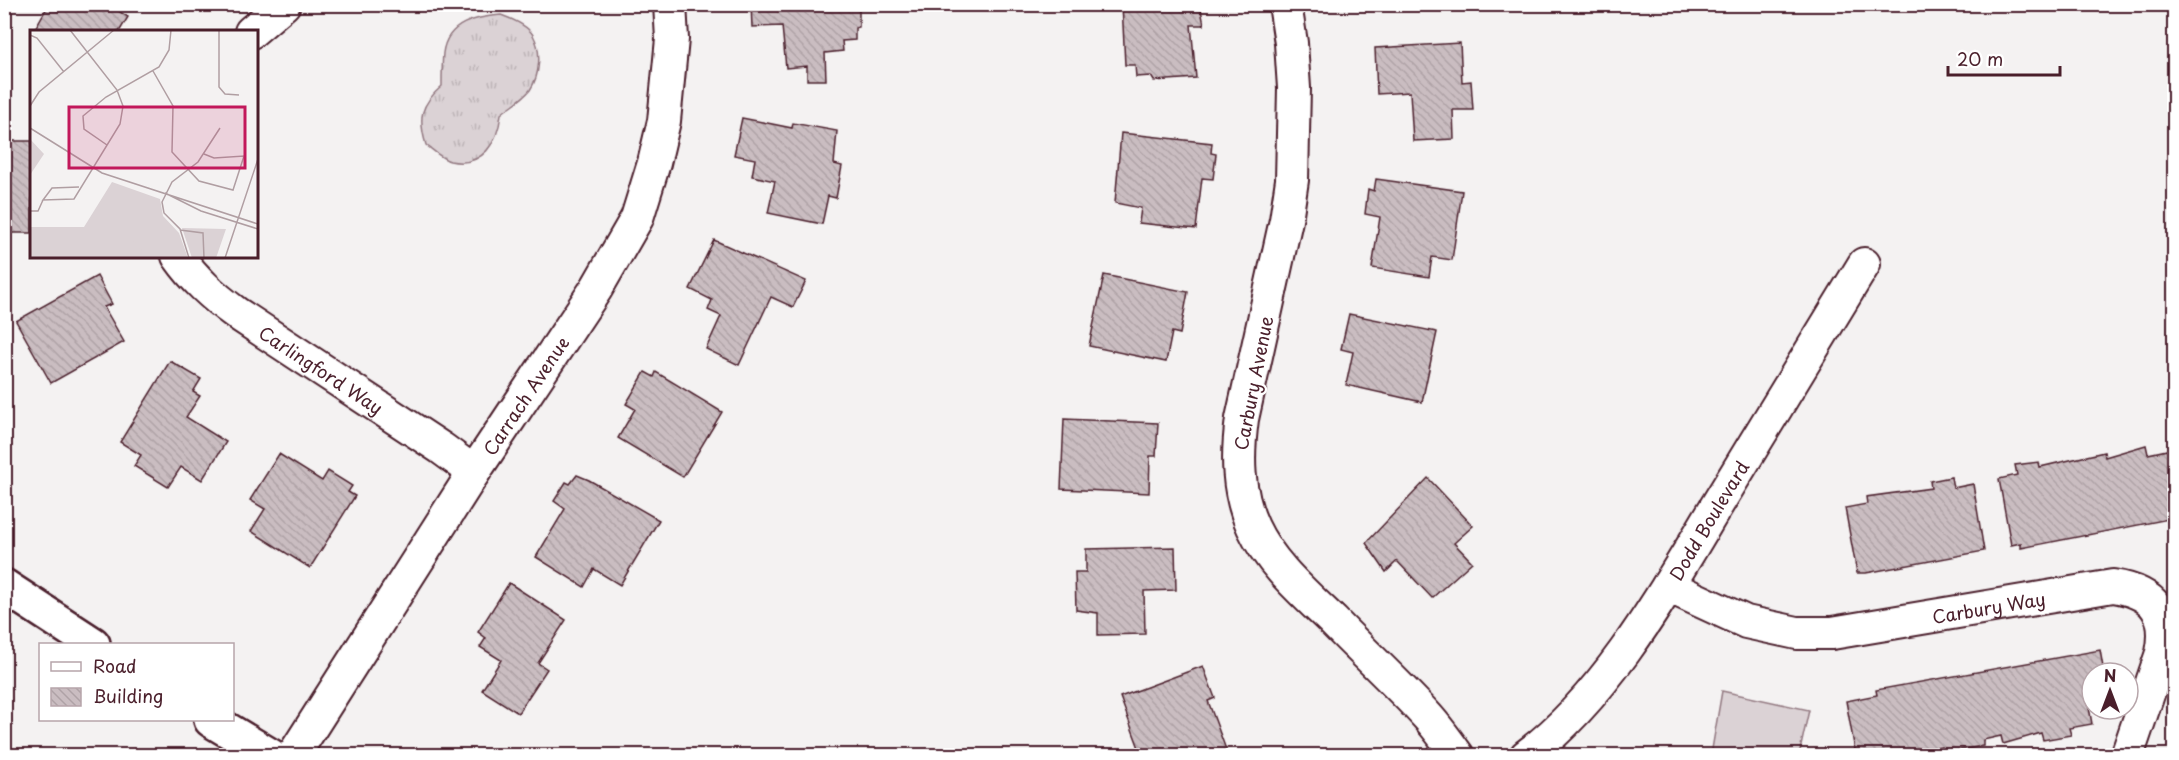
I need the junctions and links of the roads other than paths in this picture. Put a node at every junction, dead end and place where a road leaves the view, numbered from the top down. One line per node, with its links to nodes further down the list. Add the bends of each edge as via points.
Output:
1 (284, 4): 4 (street)
2 (670, 4): 7 (street, Carrach Avenue, via 672,39 664,121 637,218 596,289)
3 (1285, 4): 14 (street, Carbury Avenue, via 1294,88 1292,180 1242,419 1238,449 1244,505 1269,554 1428,717)
4 (253, 30)
5 (179, 258): 7 (street, Carlingford Way, via 205,289 236,313)
6 (1864, 264): 9 (street, Dodd Boulevard)
7 (474, 472): 13 (street, Carrach Avenue)
8 (4, 586): 10 (street)
9 (1668, 586): 15 (street, Dodd Boulevard, via 1601,683); 16 (street, Carbury Way, via 1746,622 1797,633 1832,633 2113,586 2130,588 2148,597 2159,611 2164,640)
10 (90, 643)
11 (214, 721): 12 (street)
12 (271, 756)
13 (293, 756)
14 (1458, 756)
15 (1526, 756)
16 (2127, 756)

